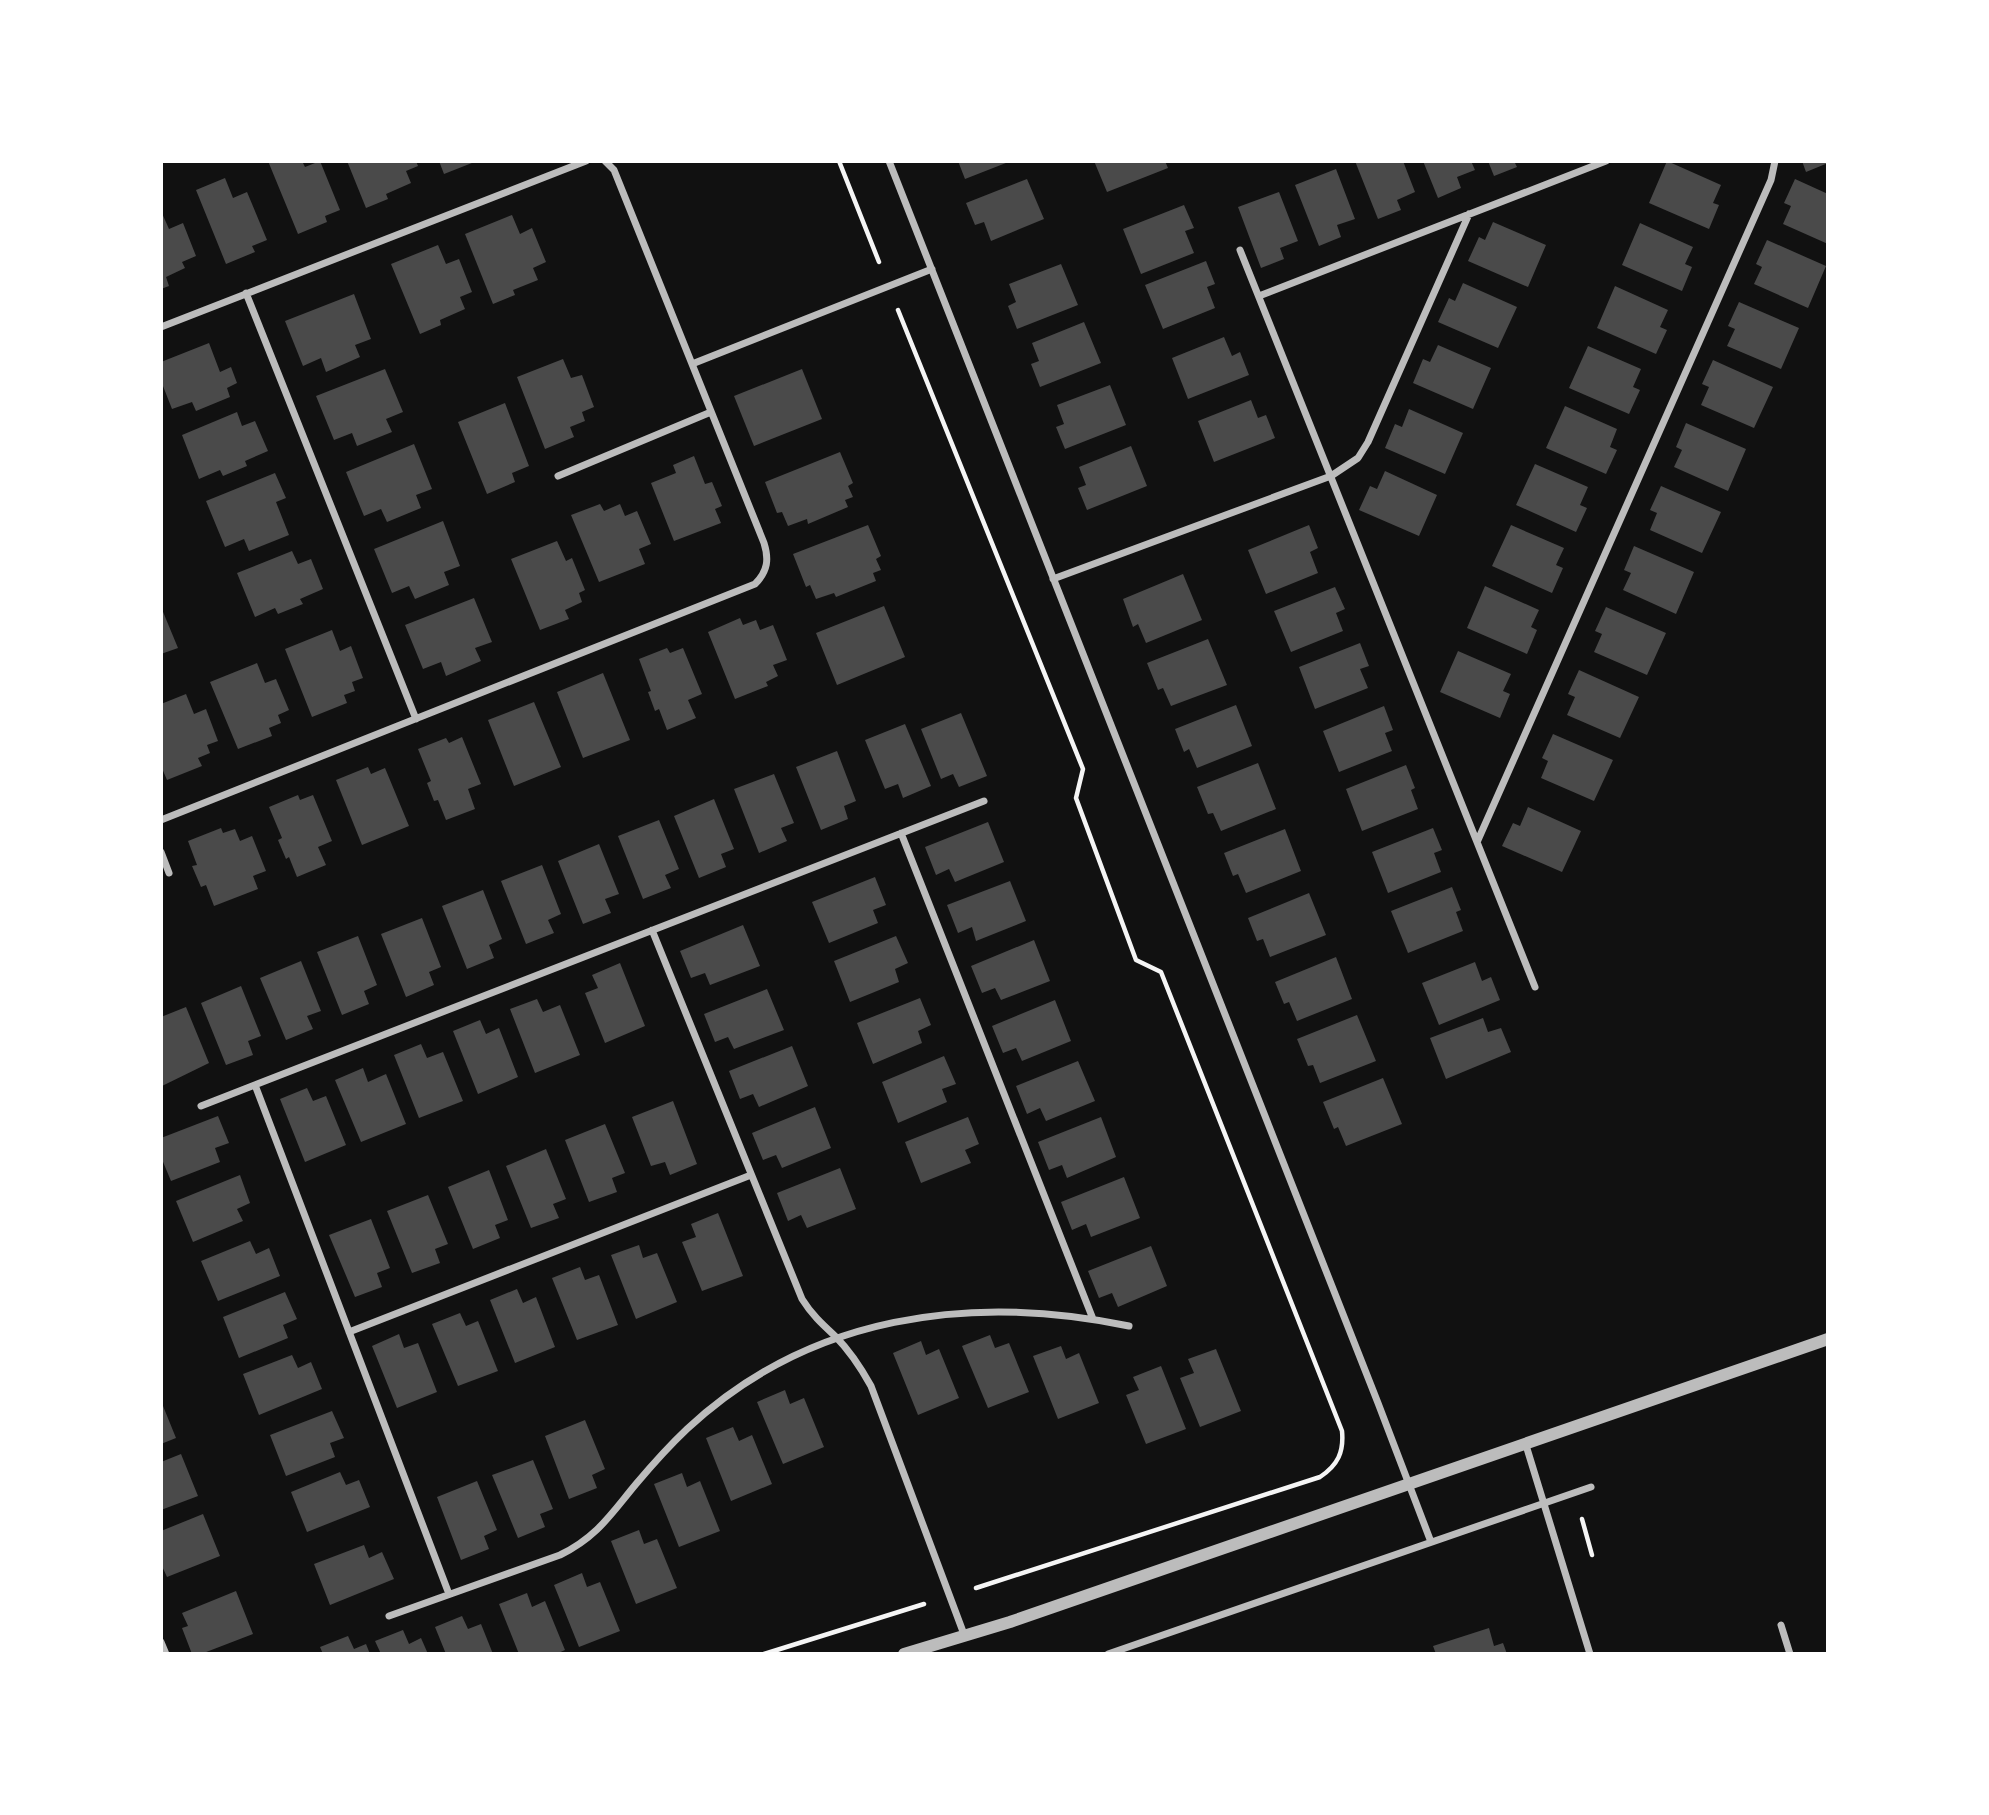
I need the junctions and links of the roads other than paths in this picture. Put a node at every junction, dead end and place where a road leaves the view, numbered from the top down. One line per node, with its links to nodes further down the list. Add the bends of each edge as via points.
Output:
1 (586, 161): 9 (street)
2 (605, 161): 12 (street, via 614,170)
3 (889, 161): 8 (street)
4 (1606, 161): 6 (street)
5 (1775, 161): 21 (street, via 1771,180)
6 (1469, 214): 10 (street); 15 (street, via 1368,442 1358,458)
7 (1240, 250): 10 (street)
8 (932, 269): 12 (street); 16 (street)
9 (246, 293): 11 (street); 17 (street)
10 (1259, 296): 15 (street)
11 (161, 327)
12 (692, 364): 13 (street)
13 (711, 412): 14 (street); 17 (street, via 768,555 762,577)
14 (558, 477)
15 (1331, 477): 16 (street); 21 (street)
16 (1053, 579): 35 (street)
17 (416, 719): 19 (street)
18 (984, 801): 20 (street)
19 (161, 820)
20 (901, 833): 24 (street); 29 (street)
21 (1478, 840): 25 (street)
22 (161, 852): 23 (street)
23 (169, 873)
24 (652, 930): 26 (street); 28 (street)
25 (1535, 987)
26 (255, 1085): 27 (street); 31 (street)
27 (201, 1106)
28 (751, 1175): 31 (street); 32 (street, via 802,1299 811,1315)
29 (1093, 1319): 30 (street); 32 (street, via 976,1311 893,1322)
30 (1129, 1326)
31 (349, 1332): 39 (street)
32 (836, 1337): 39 (street, via 756,1376 720,1402 664,1452 605,1524 577,1547); 42 (street, via 872,1386)
33 (1828, 1339): 34 (street)
34 (1525, 1442): 35 (street); 37 (street)
35 (1409, 1482): 38 (street); 42 (street)
36 (1591, 1487): 37 (street)
37 (1544, 1503): 38 (street); 47 (street)
38 (1431, 1542): 46 (street)
39 (449, 1594): 40 (street)
40 (389, 1616)
41 (1781, 1625): 48 (street)
42 (965, 1637): 45 (street)
43 (161, 1642): 44 (street)
44 (166, 1654)
45 (904, 1654)
46 (1108, 1654)
47 (1590, 1654)
48 (1790, 1654)

